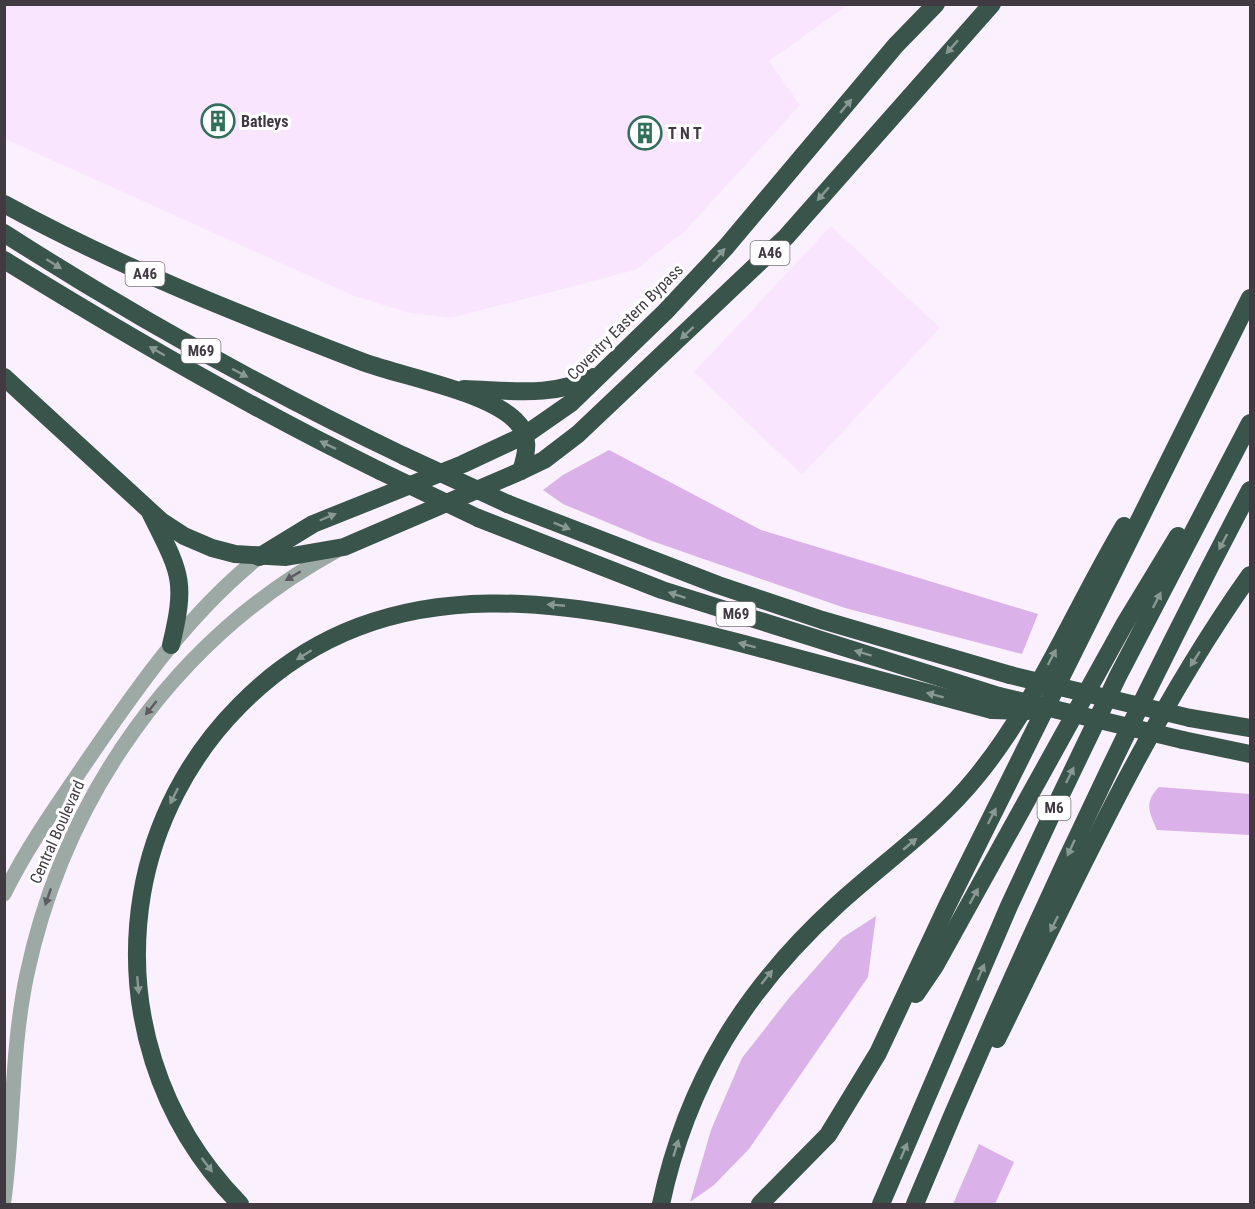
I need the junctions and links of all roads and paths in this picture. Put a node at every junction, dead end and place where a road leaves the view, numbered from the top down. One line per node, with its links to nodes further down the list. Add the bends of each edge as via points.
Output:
1 (936, 4): 7 (highway, Coventry Eastern Bypass / A46, one-way to 1, via 726,247 896,45)
2 (992, 4): 14 (highway, A46, one-way to 14, via 786,237 738,285 578,434 544,460)
3 (4, 204): 9 (highway, A46, via 196,297 387,371)
4 (4, 232): 22 (highway, M69, one-way to 22, bridge, via 221,363 312,412 508,504 718,585 822,620 1010,675 1190,718)
5 (4, 260): 21 (highway, M69, one-way to 5, bridge, via 662,590 477,518 298,431)
6 (1251, 298): 10 (highway)
7 (615, 362): 9 (highway, A46, via 580,384 545,392); 12 (highway, Coventry Eastern Bypass / A46, via 571,403)
8 (4, 377): 16 (highway, A46)
9 (447, 388): 12 (highway, A46, via 504,412)
10 (1201, 396): 25 (highway, one-way to 10, via 947,906); 28 (highway, one-way to 10, via 686,1117 730,1028 776,966 920,835 976,777 997,749)
11 (1251, 423): 13 (highway, M6)
12 (525, 435): 14 (highway, via 527,455); 18 (highway, Coventry Eastern Bypass / A46, one-way to 12, via 313,524)
13 (1225, 467): 25 (highway, one-way to 13, via 934,966 1124,625); 30 (highway, M6, one-way to 13, via 1057,803)
14 (521, 471): 17 (highway, A46)
15 (1251, 490): 31 (highway, M6, one-way to 31, via 1079,831 996,1013)
16 (148, 510): 18 (highway, A46, via 183,536 212,548); 20 (highway, A46, via 172,553 179,575 180,603)
17 (344, 547): 18 (highway, A46, via 307,555); 26 (street, Central Boulevard, one-way to 26, via 279,584 230,622 191,661 128,738 82,815 45,905 27,974 13,1078)
18 (259, 557): 20 (street, Central Boulevard, via 222,588)
19 (1251, 575): 31 (highway, one-way to 31, via 1179,683 1131,769)
20 (171, 645): 24 (street, Central Boulevard, via 56,806)
21 (996, 703): 23 (highway, bridge, via 1063,712); 27 (highway, one-way to 27, via 595,610 488,602 425,608 356,628 273,675 227,717 187,772 167,810 144,881 138,919 138,985 149,1051 171,1108 190,1143)
22 (1251, 728)
23 (1251, 754)
24 (4, 894)
25 (887, 1035): 29 (highway, via 828,1135)
26 (4, 1200)
27 (240, 1204)
28 (661, 1204)
29 (760, 1204)
30 (881, 1204)
31 (916, 1204)

